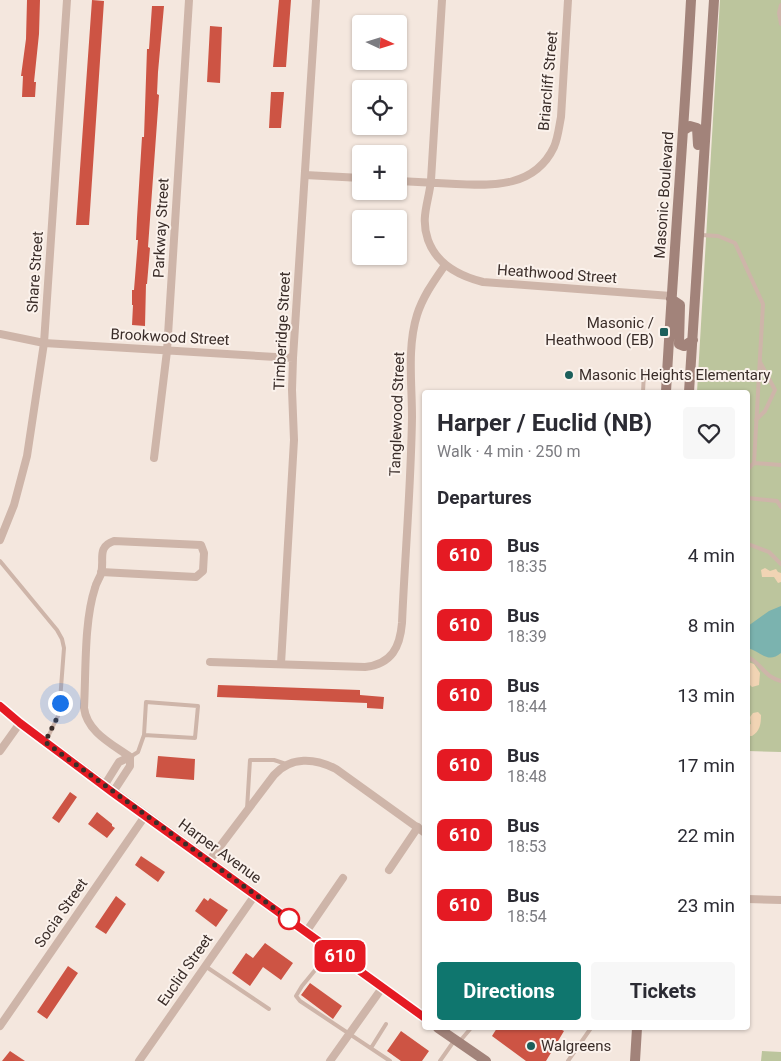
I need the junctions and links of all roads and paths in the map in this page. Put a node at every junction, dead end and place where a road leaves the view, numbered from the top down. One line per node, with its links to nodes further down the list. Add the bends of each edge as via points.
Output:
1 (67, 0): 21 (street, Share Street)
2 (189, 0): 22 (street, Parkway Street)
3 (316, 0): 11 (street, Timberidge Street)
4 (442, 0): 14 (street)
5 (568, 0): 14 (street, Briarcliff Street, via 561,117 554,147 546,159 534,171 509,183)
6 (691, 0): 10 (main road, Masonic Boulevard)
7 (714, 0): 15 (main road)
8 (781, 6): 9 (lane)
9 (781, 24)
10 (684, 130): 15 (main road, via 690,126 697,128 697,156); 18 (main road, Masonic Boulevard)
11 (305, 175): 12 (street); 23 (street, Timberidge Street)
12 (352, 178)
13 (407, 182): 14 (street, Briarcliff Street)
14 (431, 183): 17 (street, via 424,215 425,227 432,248)
15 (702, 183): 16 (main road)
16 (699, 235): 20 (main road); 24 (lane, via 718,236 735,243 742,257 763,304)
17 (445, 265): 18 (street, Heathwood Street, via 472,280 492,284); 43 (street, Tanglewood Street, via 422,300 414,330 402,622 396,650 381,663 366,667)
18 (671, 298): 20 (main road, via 680,305 679,344 684,346); 25 (main road, Masonic Boulevard)
19 (0, 334): 21 (street, Brookwood Street)
20 (693, 340): 28 (main road)
21 (44, 343): 22 (street, Brookwood Street); 36 (street, Share Street, via 27,456 14,505)
22 (167, 351): 23 (street, Brookwood Street); 30 (street, Parkway Street)
23 (293, 358): 43 (street, Timberidge Street, via 294,440)
24 (760, 362): 29 (lane); 29 (lane, via 775,390 765,411)
25 (667, 373): 26 (lane, via 644,372); 27 (main road, Masonic Boulevard)
26 (643, 390)
27 (666, 390)
28 (689, 390)
29 (756, 420): 31 (lane)
30 (154, 458)
31 (754, 463): 32 (lane); 33 (lane)
32 (781, 465)
33 (750, 467)
34 (750, 498): 35 (lane, via 777,501)
35 (781, 507)
36 (0, 540)
37 (750, 545): 39 (lane, via 768,552)
38 (0, 561): 48 (lane, via 62,639 59,714)
39 (781, 564)
40 (101, 572): 40 (street, via 103,548 114,541 201,545 204,553 204,571 196,577); 50 (street, via 90,610 85,718 97,732)
41 (750, 658): 44 (lane, via 770,678)
42 (210, 662): 43 (street, Tanglewood Street)
43 (281, 664)
44 (781, 681)
45 (0, 706): 46 (main road, Harper Avenue)
46 (20, 723): 48 (main road, Harper Avenue); 49 (street)
47 (144, 735): 47 (lane, via 146,702 198,706 195,738); 50 (lane, via 138,752)
48 (45, 742): 52 (main road, Harper Avenue)
49 (0, 751)
50 (130, 756): 52 (street, via 119,762); 53 (street, via 130,766)
51 (286, 764): 54 (street); 54 (lane, via 274,760 250,760); 56 (street, via 301,760 329,765)
52 (104, 786): 53 (main road, Harper Avenue)
53 (112, 792): 55 (main road, Harper Avenue)
54 (246, 811): 58 (street)
55 (146, 816): 58 (main road, Harper Avenue); 71 (street, Socia Street)
56 (418, 828): 57 (street); 59 (street)
57 (422, 831)
58 (209, 861): 61 (main road, Harper Avenue)
59 (389, 870)
60 (344, 878): 64 (street)
61 (255, 895): 64 (main road, Harper Avenue); 66 (street, Euclid Street)
62 (750, 899): 63 (street)
63 (781, 900)
64 (306, 932): 65 (main road, Harper Avenue)
65 (331, 950): 67 (main road, Harper Avenue); 76 (lane, via 296,996)
66 (205, 966): 68 (lane); 79 (street, Euclid Street)
67 (382, 988): 69 (main road, Harper Avenue); 76 (street)
68 (269, 1009)
69 (422, 1016)
70 (386, 1024): 78 (lane)
71 (0, 1026)
72 (441, 1030): 77 (main road)
73 (469, 1030): 77 (lane)
74 (590, 1030): 84 (lane)
75 (637, 1030): 85 (main road)
76 (349, 1034): 78 (lane); 80 (street)
77 (457, 1041): 82 (lane); 83 (main road)
78 (371, 1048): 81 (lane)
79 (139, 1061)
80 (330, 1061)
81 (390, 1061)
82 (440, 1061)
83 (486, 1061)
84 (568, 1061)
85 (635, 1061)

